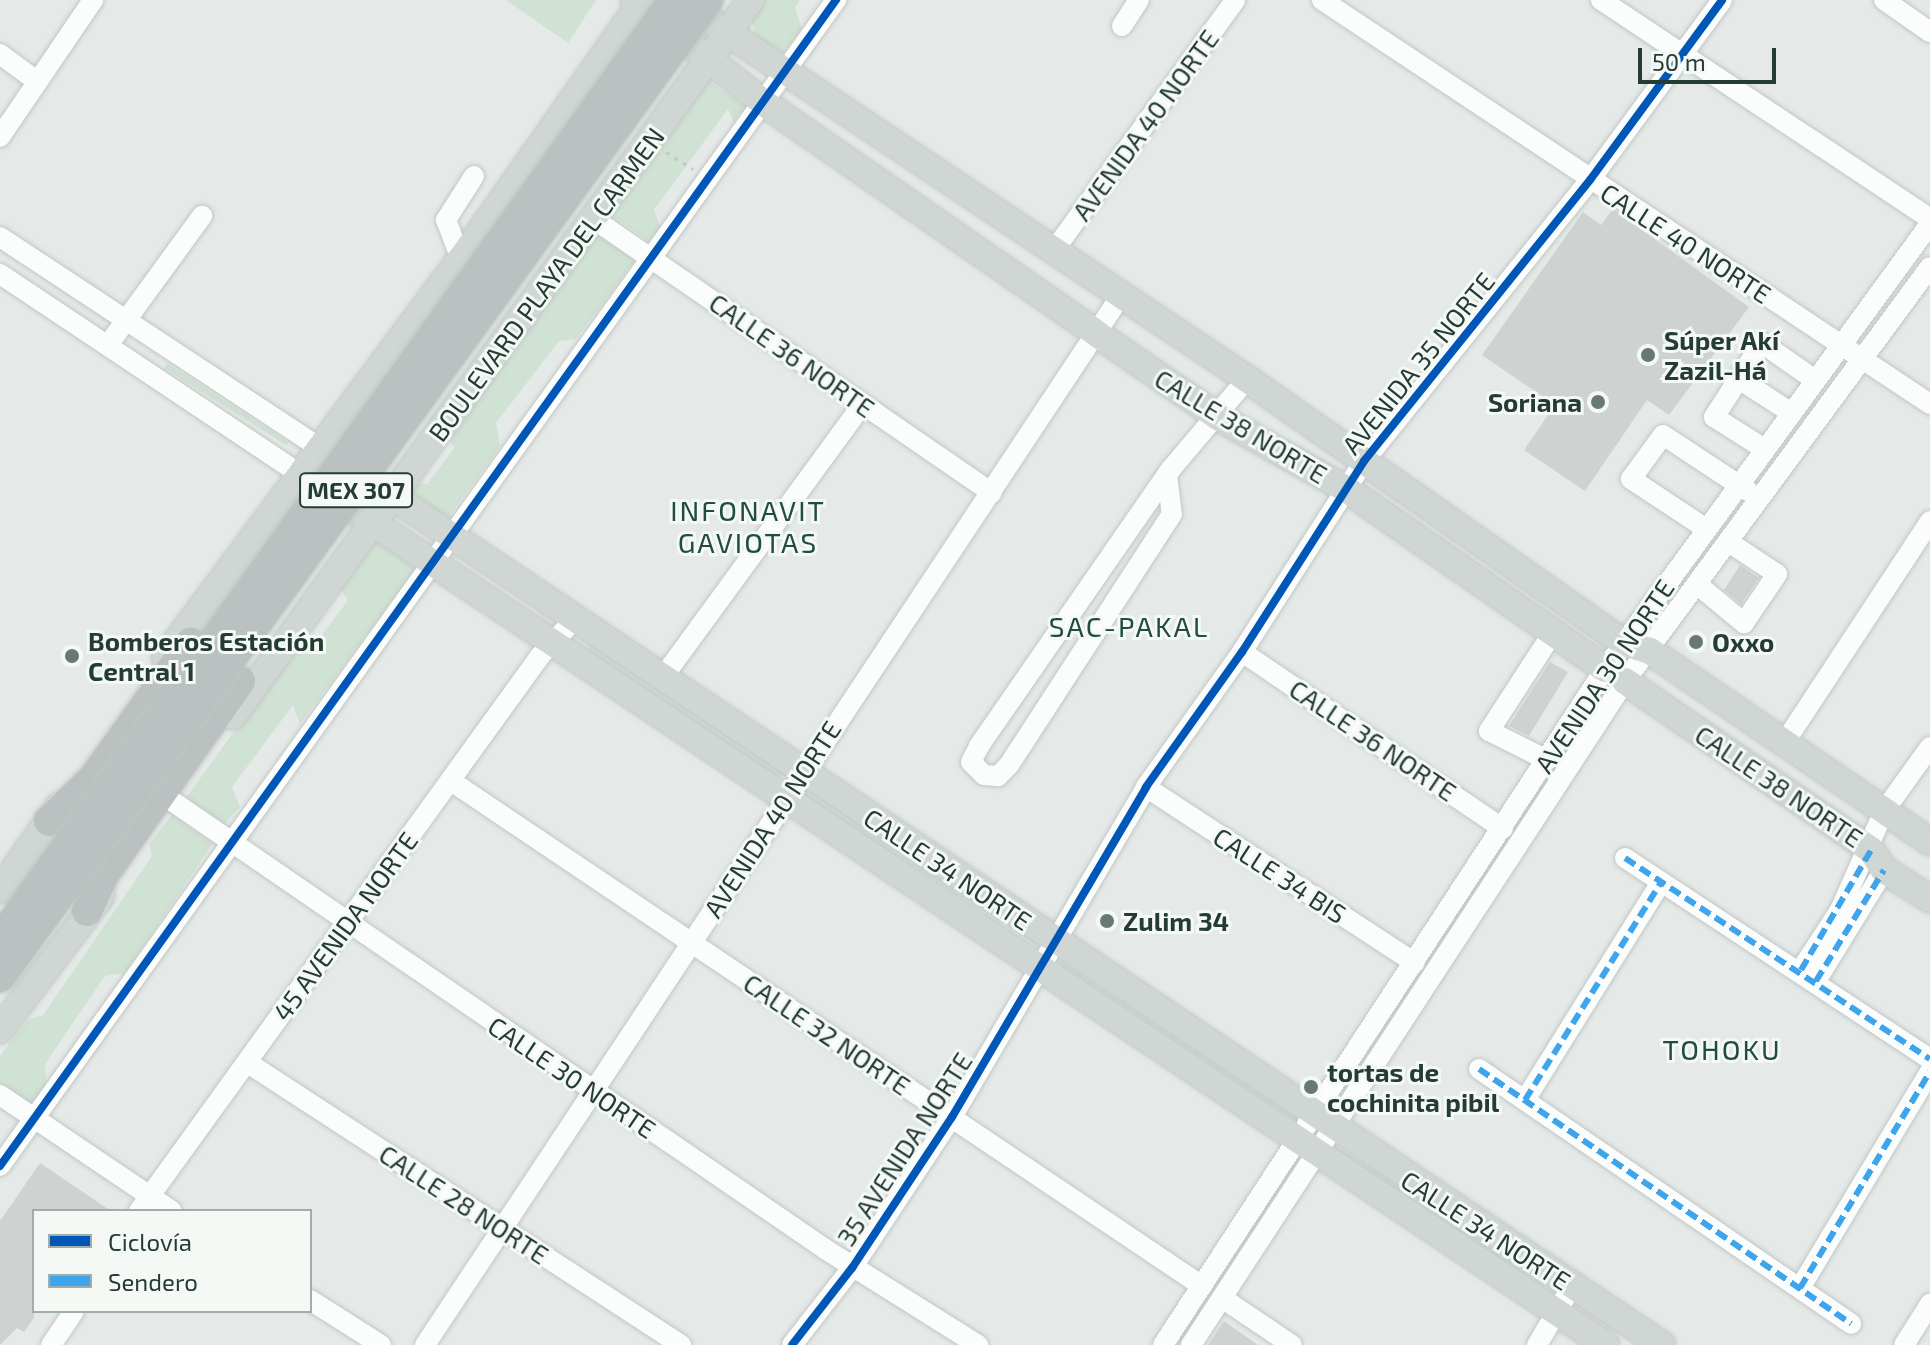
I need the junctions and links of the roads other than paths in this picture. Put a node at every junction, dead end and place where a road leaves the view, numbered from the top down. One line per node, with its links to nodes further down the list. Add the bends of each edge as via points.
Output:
1 (93, 0): 20 (street)
2 (677, 0): 14 (main road, CALLE 38 NORTE); 39 (highway, MEX 307, bridge)
3 (708, 0): 43 (highway, MEX 307, bridge)
4 (751, 0): 14 (main road, BOULEVARD PLAYA DEL CARMEN)
5 (836, 0): 19 (street)
6 (1139, 0): 13 (street)
7 (1235, 0): 31 (street, AVENIDA 40 NORTE)
8 (1601, 0): 17 (street)
9 (1722, 0): 17 (street, AVENIDA 35 NORTE)
10 (1884, 0): 15 (street)
11 (639, 1): 18 (main road, CALLE 38 NORTE); 22 (main road)
12 (1324, 1): 26 (street, CALLE 40 NORTE)
13 (1122, 26)
14 (728, 30): 18 (main road, BOULEVARD PLAYA DEL CARMEN); 19 (main road, CALLE 38 NORTE)
15 (1930, 32)
16 (0, 54): 20 (street)
17 (1682, 54): 26 (street, AVENIDA 35 NORTE); 29 (street)
18 (707, 60): 21 (main road, CALLE 38 NORTE); 25 (main road, BOULEVARD PLAYA DEL CARMEN)
19 (786, 71): 21 (street); 31 (main road, CALLE 38 NORTE)
20 (38, 82): 23 (street)
21 (764, 103): 33 (street); 38 (main road, CALLE 38 NORTE)
22 (552, 128): 25 (main road, via 578,114 606,120 619,135); 32 (main road)
23 (0, 137)
24 (474, 176): 32 (street, via 446,220)
25 (624, 176): 28 (main road, BOULEVARD PLAYA DEL CARMEN)
26 (1590, 180): 40 (street, CALLE 40 NORTE); 53 (street, AVENIDA 35 NORTE)
27 (202, 216): 37 (street)
28 (592, 218): 33 (street, CALLE 36 NORTE); 59 (main road, BOULEVARD PLAYA DEL CARMEN)
29 (1930, 222): 40 (street, AVENIDA 30 NORTE)
30 (0, 237): 37 (street)
31 (1055, 249): 36 (main road, CALLE 38 NORTE)
32 (461, 259): 51 (main road)
33 (654, 260): 47 (street, CALLE 36 NORTE); 64 (street)
34 (1930, 267): 42 (street, AVENIDA 30 NORTE)
35 (0, 274): 41 (street)
36 (1122, 294): 38 (street, AVENIDA 40 NORTE); 44 (main road, CALLE 38 NORTE)
37 (127, 321): 41 (street); 51 (street)
38 (1097, 334): 50 (main road, CALLE 38 NORTE); 58 (street, AVENIDA 40 NORTE)
39 (429, 341): 85 (highway, bridge, via 382,385 93,779); 96 (highway, MEX 307, bridge)
40 (1840, 344): 42 (street, CALLE 40 NORTE); 46 (street, AVENIDA 30 NORTE)
41 (108, 345): 54 (street)
42 (1862, 360): 48 (street, CALLE 40 NORTE); 60 (street, AVENIDA 30 NORTE)
43 (444, 369): 94 (highway, via 426,418 104,874); 102 (highway, MEX 307, bridge)
44 (1247, 379): 50 (street); 53 (main road, CALLE 38 NORTE)
45 (1739, 379): 46 (street, via 1762,343); 49 (street); 52 (street, via 1714,417)
46 (1815, 380): 49 (street, AVENIDA 30 NORTE)
47 (863, 404): 58 (street, CALLE 36 NORTE); 75 (street)
48 (1930, 404)
49 (1790, 412): 52 (street, AVENIDA 30 NORTE)
50 (1218, 417): 55 (street); 57 (main road, CALLE 38 NORTE)
51 (320, 448): 54 (main road); 59 (main road, CALLE 34 NORTE)
52 (1763, 448): 56 (street, AVENIDA 30 NORTE)
53 (1364, 461): 57 (street, AVENIDA 35 NORTE); 71 (main road, CALLE 38 NORTE)
54 (301, 475): 62 (main road, CALLE 34 NORTE); 85 (main road)
55 (1167, 475): 55 (street, via 971,758 984,775 998,776 1009,765 1172,514)
56 (1737, 485): 60 (street); 63 (street, AVENIDA 30 NORTE); 63 (street, via 1663,435 1631,479)
57 (1346, 489): 69 (main road, CALLE 38 NORTE); 73 (street, AVENIDA 35 NORTE)
58 (992, 493): 79 (street, AVENIDA 40 NORTE)
59 (394, 499): 62 (main road, BOULEVARD PLAYA DEL CARMEN); 64 (main road, CALLE 34 NORTE)
60 (1762, 500): 65 (street, AVENIDA 30 NORTE)
61 (1930, 521): 76 (street)
62 (374, 528): 66 (main road, CALLE 34 NORTE); 83 (main road, BOULEVARD PLAYA DEL CARMEN)
63 (1705, 528): 71 (street, AVENIDA 30 NORTE)
64 (450, 537): 66 (street); 68 (main road, CALLE 34 NORTE)
65 (1730, 543): 67 (street, AVENIDA 30 NORTE); 67 (street, via 1777,574 1744,623)
66 (430, 565): 70 (main road, CALLE 34 NORTE); 87 (street)
67 (1698, 585): 72 (street, AVENIDA 30 NORTE)
68 (573, 621): 70 (street, 45 AVENIDA NORTE); 75 (main road, CALLE 34 NORTE)
69 (1554, 631): 74 (main road, CALLE 38 NORTE); 78 (street, via 1489,731)
70 (553, 642): 80 (street, 45 AVENIDA NORTE); 82 (main road, CALLE 34 NORTE)
71 (1624, 643): 72 (main road, CALLE 38 NORTE); 74 (street, AVENIDA 30 NORTE)
72 (1650, 651): 74 (street, AVENIDA 30 NORTE); 76 (main road, CALLE 38 NORTE)
73 (1242, 652): 81 (street, AVENIDA 35 NORTE); 86 (street, CALLE 36 NORTE)
74 (1615, 675): 78 (street, AVENIDA 30 NORTE); 90 (main road, CALLE 38 NORTE); 113 (street, AVENIDA 30 NORTE)
75 (663, 677): 79 (main road, CALLE 34 NORTE)
76 (1783, 745): 84 (main road, CALLE 38 NORTE)
77 (1930, 747): 84 (street)
78 (1547, 760): 86 (street, AVENIDA 30 NORTE)
79 (802, 770): 82 (street, AVENIDA 40 NORTE); 98 (main road, CALLE 34 NORTE)
80 (451, 781): 95 (street, 45 AVENIDA NORTE); 97 (street, CALLE 32 NORTE)
81 (1146, 787): 98 (street, AVENIDA 35 NORTE); 99 (street, CALLE 34 BIS)
82 (785, 796): 97 (street, AVENIDA 40 NORTE); 100 (main road, CALLE 34 NORTE)
83 (172, 801): 87 (street, CALLE 30 NORTE); 94 (main road, BOULEVARD PLAYA DEL CARMEN)
84 (1884, 811): 88 (main road, CALLE 38 NORTE); 90 (street)
85 (49, 821): 92 (main road)
86 (1503, 829): 99 (street, AVENIDA 30 NORTE)
87 (231, 841): 95 (street, CALLE 30 NORTE); 112 (street)
88 (1930, 842)
89 (1625, 858): 91 (street)
90 (1878, 860): 93 (main road, CALLE 38 NORTE); 101 (street)
91 (1661, 882): 101 (street); 110 (street)
92 (0, 890)
93 (1930, 899)
94 (87, 911): 103 (main road, BOULEVARD PLAYA DEL CARMEN)
95 (343, 923): 105 (street, 45 AVENIDA NORTE); 108 (street, CALLE 30 NORTE)
96 (0, 940)
97 (691, 943): 108 (street, AVENIDA 40 NORTE); 111 (street, CALLE 32 NORTE)
98 (1056, 943): 100 (street, AVENIDA 35 NORTE); 113 (main road, CALLE 34 NORTE)
99 (1415, 963): 113 (street, AVENIDA 30 NORTE)
100 (1040, 968): 111 (street, 35 AVENIDA NORTE); 114 (main road, CALLE 34 NORTE)
101 (1808, 975): 104 (street)
102 (0, 977)
103 (0, 1030)
104 (1930, 1059)
105 (248, 1063): 116 (street, 45 AVENIDA NORTE); 118 (street, CALLE 28 NORTE)
106 (1479, 1069): 110 (street)
107 (1930, 1072): 122 (street)
108 (593, 1091): 118 (street, AVENIDA 40 NORTE); 119 (street, CALLE 30 NORTE)
109 (0, 1095): 112 (street)
110 (1525, 1100): 122 (street)
111 (952, 1117): 119 (street, 35 AVENIDA NORTE); 120 (street, CALLE 32 NORTE)
112 (37, 1119): 115 (street); 116 (street)
113 (1322, 1122): 114 (street, AVENIDA 30 NORTE); 121 (main road, CALLE 34 NORTE)
114 (1306, 1147): 120 (street); 123 (street); 127 (main road, CALLE 34 NORTE)
115 (0, 1166)
116 (144, 1204): 117 (street)
117 (164, 1209)
118 (498, 1226): 131 (street, AVENIDA 40 NORTE); 132 (street, CALLE 28 NORTE)
119 (852, 1268): 133 (street, 35 AVENIDA NORTE); 134 (street, CALLE 30 NORTE)
120 (1202, 1286): 135 (street)
121 (1572, 1286): 127 (street); 140 (main road, CALLE 34 NORTE)
122 (1800, 1288): 128 (street)
123 (1222, 1298): 136 (street); 137 (street)
124 (312, 1301): 130 (street)
125 (1930, 1304): 141 (street)
126 (73, 1313): 129 (street)
127 (1558, 1313): 138 (street); 139 (main road, CALLE 34 NORTE)
128 (1851, 1324)
129 (55, 1344)
130 (381, 1345)
131 (425, 1345)
132 (681, 1345)
133 (792, 1345)
134 (978, 1345)
135 (1163, 1345)
136 (1191, 1345)
137 (1292, 1345)
138 (1537, 1345)
139 (1606, 1345)
140 (1662, 1345)
141 (1904, 1345)

